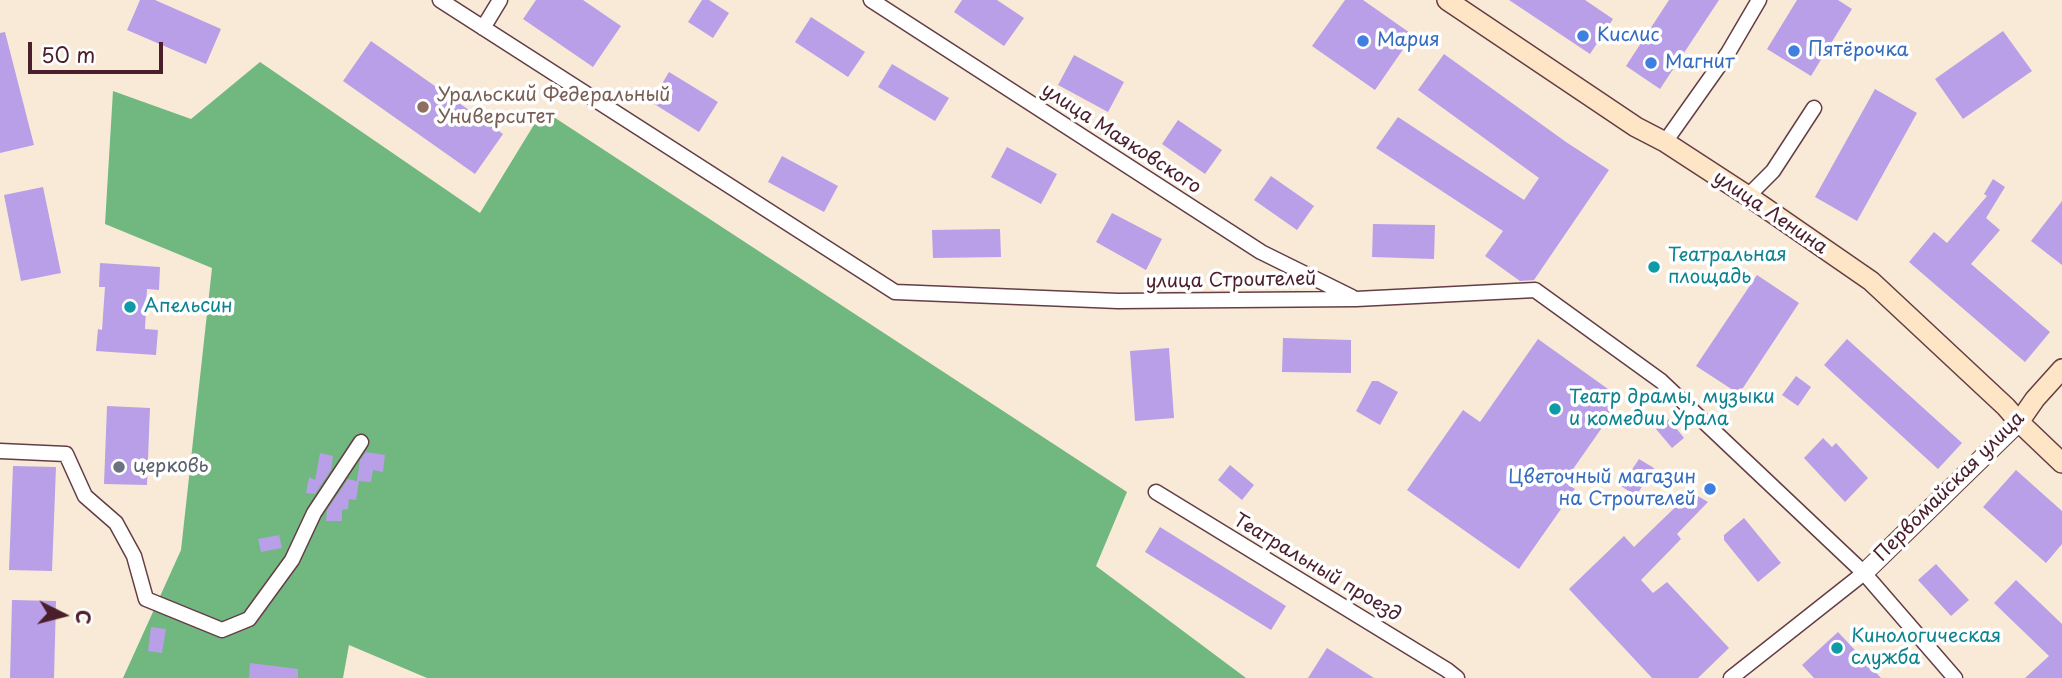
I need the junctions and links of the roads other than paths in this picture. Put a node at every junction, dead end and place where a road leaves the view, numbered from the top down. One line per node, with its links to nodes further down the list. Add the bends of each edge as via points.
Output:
1 (440, 0): 6 (street, улица Строителей)
2 (500, 0): 6 (street)
3 (871, 0): 10 (street, улица Маяковского, via 1261,252)
4 (1447, 0): 8 (main road, улица Ленина)
5 (1759, 0): 8 (street)
6 (483, 28): 10 (street, улица Строителей, via 895,292 1118,301)
7 (1814, 108): 9 (street, via 1773,171)
8 (1665, 142): 9 (main road, улица Ленина)
9 (1748, 196): 12 (main road, улица Ленина, via 1871,281)
10 (1356, 299): 17 (street, улица Строителей, via 1535,290 1661,381)
11 (2062, 369): 12 (main road, Первомайская улица)
12 (2019, 422): 15 (main road, улица Ленина); 17 (street, Первомайская улица)
13 (362, 442): 14 (street, via 314,513 292,560 249,619 222,630 146,599 134,556 116,523 85,496 66,454)
14 (0, 451)
15 (2062, 463)
16 (1156, 492): 18 (street, Театральный проезд)
17 (1864, 573): 19 (street); 20 (street, улица Строителей)
18 (1457, 678)
19 (1731, 678)
20 (1955, 678)

